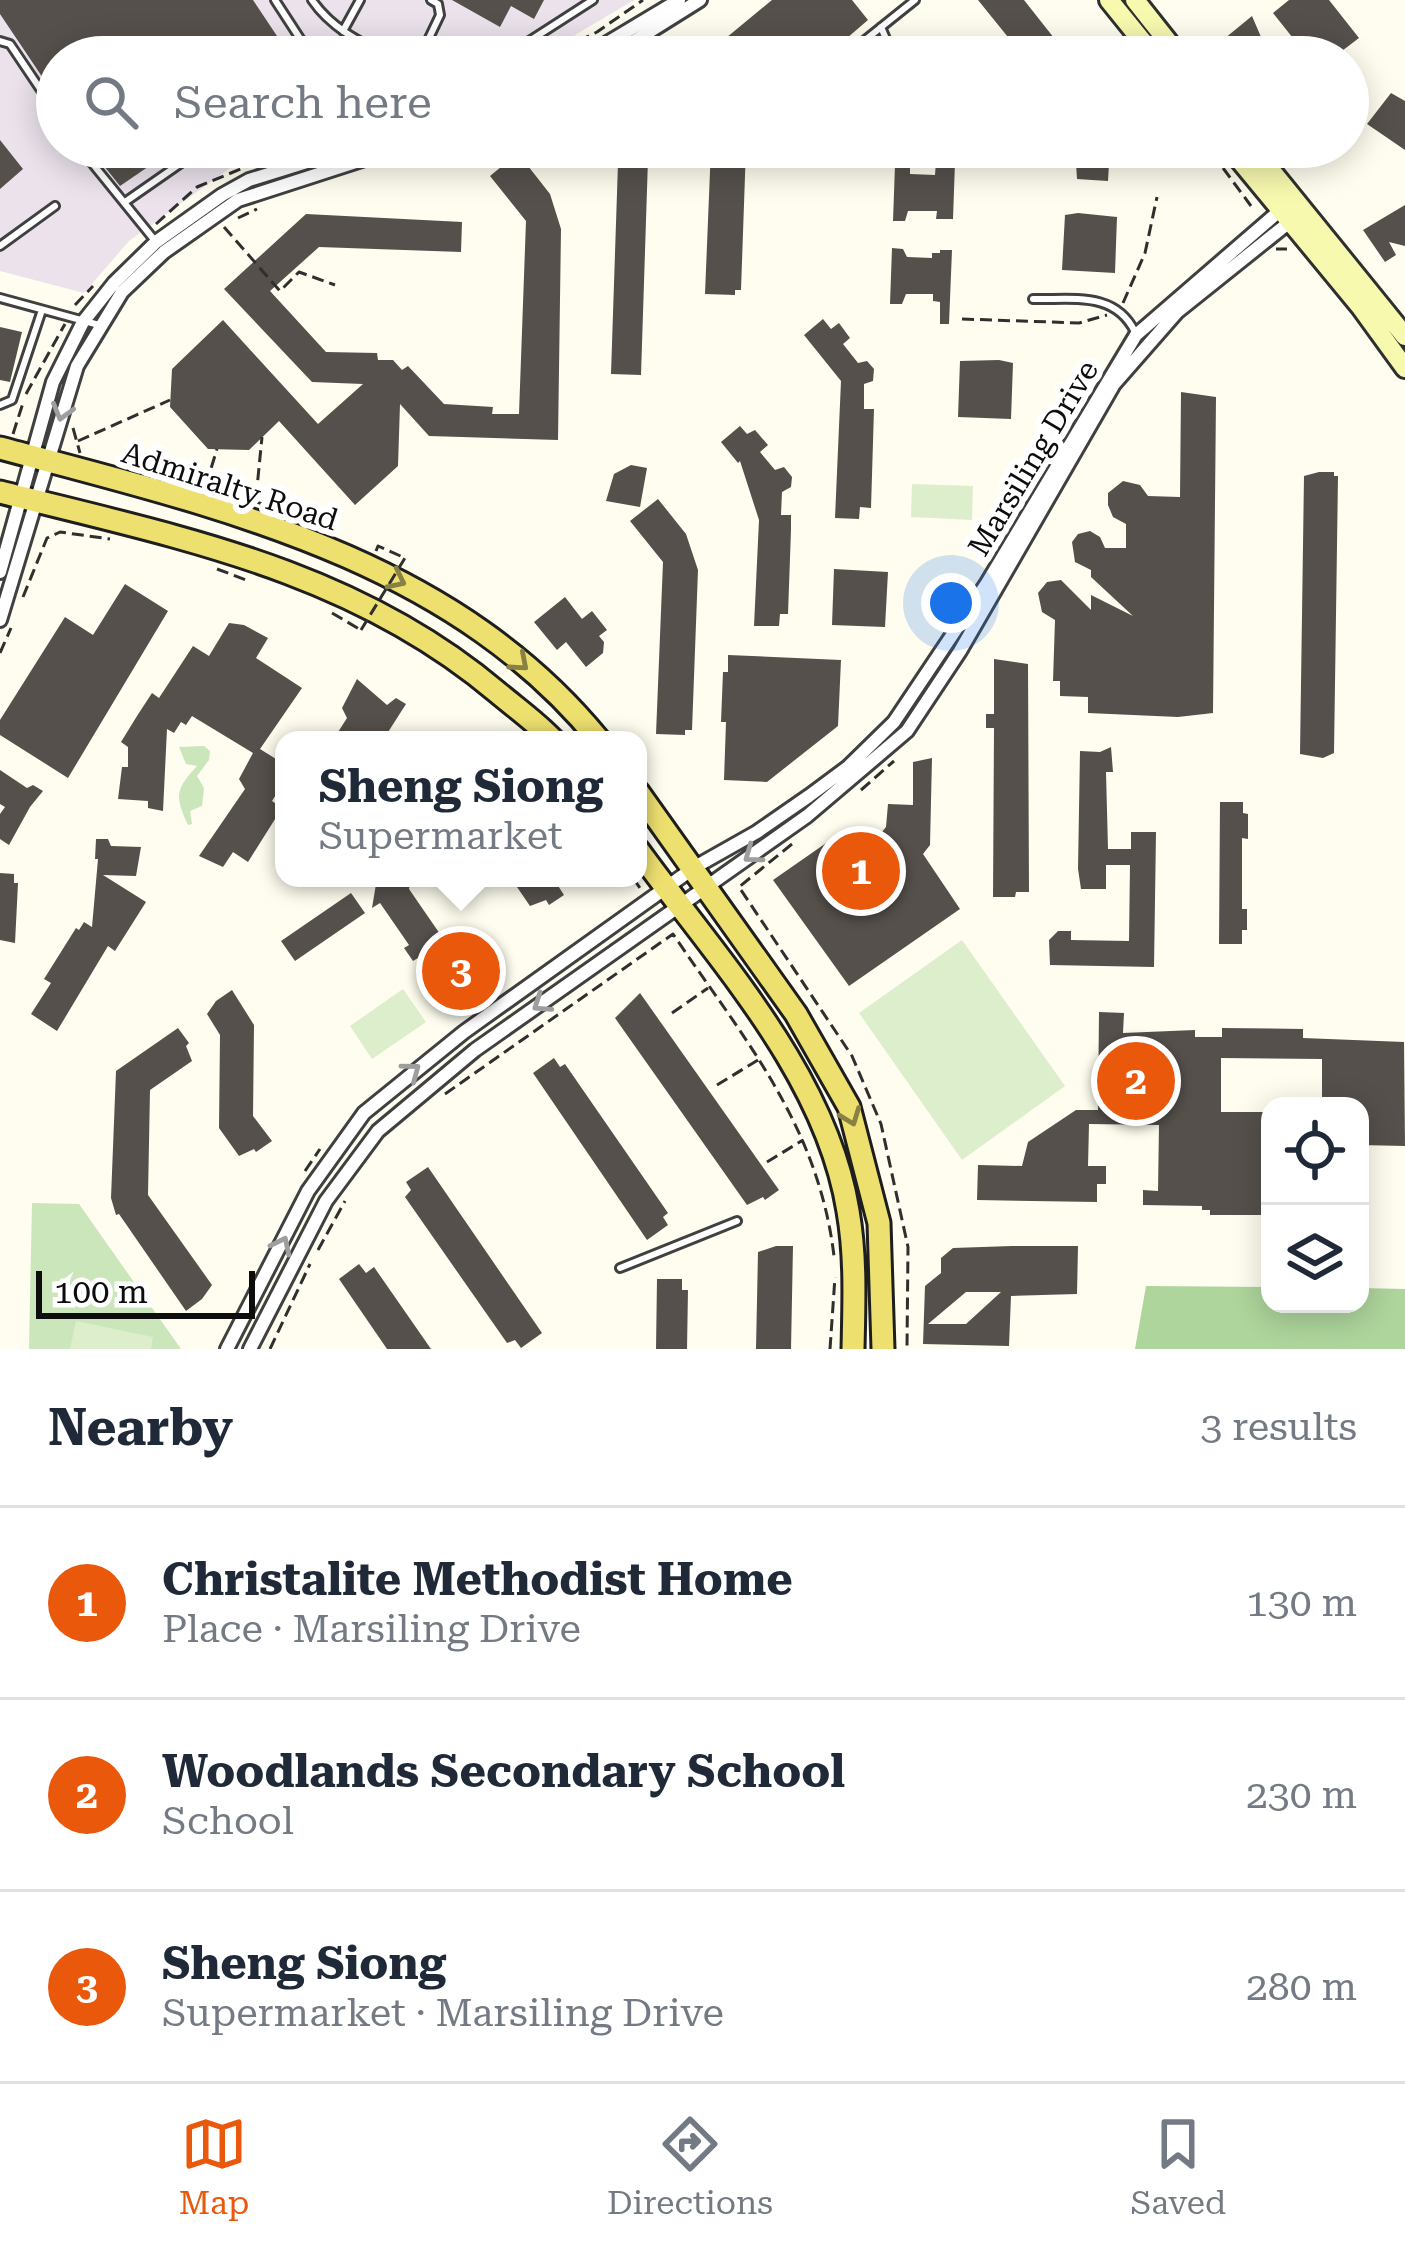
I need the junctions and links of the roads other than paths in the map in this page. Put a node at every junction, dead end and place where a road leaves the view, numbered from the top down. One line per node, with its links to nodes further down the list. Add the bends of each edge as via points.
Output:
1 (275, 0): 13 (lane)
2 (312, 0): 12 (lane)
3 (360, 0): 12 (lane)
4 (431, 0): 15 (lane, via 440,15)
5 (593, 0): 16 (lane)
6 (679, 0): 17 (street)
7 (700, 0): 18 (street)
8 (915, 0): 11 (lane)
9 (1109, 0): 21 (street)
10 (1135, 0): 22 (street)
11 (881, 27): 19 (lane); 20 (lane)
12 (343, 31): 14 (lane)
13 (298, 36)
14 (352, 36)
15 (430, 36)
16 (536, 36)
17 (619, 36)
18 (643, 36)
19 (870, 36)
20 (885, 36)
21 (1138, 36)
22 (1163, 36)
23 (0, 41): 24 (lane)
24 (36, 83)
25 (97, 168): 30 (lane)
26 (173, 168): 30 (lane)
27 (308, 168): 34 (street)
28 (1241, 168): 32 (street)
29 (1265, 168): 32 (street)
30 (125, 202): 34 (lane)
31 (55, 206): 33 (lane)
32 (1292, 210): 40 (street); 41 (street, Marsiling Drive); 42 (street)
33 (0, 246)
34 (160, 247): 38 (street); 39 (street)
35 (0, 298): 37 (lane)
36 (1034, 299): 41 (lane, via 1112,304)
37 (42, 310): 38 (lane); 43 (lane, via 12,400)
38 (83, 322): 39 (lane); 45 (street, via 53,382)
39 (99, 325): 45 (street, one-way to 45)
40 (1405, 336)
41 (1142, 338): 53 (street, Marsiling Drive, via 894,722 809,796); 54 (street, Marsiling Drive, one-way to 54, via 907,730)
42 (1405, 368)
43 (0, 405)
44 (0, 448): 45 (main road, Admiralty Road)
45 (41, 459): 46 (street); 50 (main road, Admiralty Road, one-way to 50, via 288,530 410,585 486,633)
46 (20, 497): 47 (street); 48 (street); 49 (main road, Admiralty Road, via 328,586 431,642)
47 (0, 572)
48 (7, 621)
49 (543, 731)
50 (590, 731)
51 (647, 804): 53 (main road)
52 (647, 862): 55 (main road)
53 (694, 867): 54 (main road); 55 (street, Marsiling Drive)
54 (708, 886): 56 (street, Marsiling Drive); 64 (main road, one-way to 64, via 849,1107 879,1223)
55 (666, 888): 56 (main road); 57 (street, Marsiling Drive)
56 (680, 908): 58 (street, Marsiling Drive, one-way to 58); 63 (main road, via 784,1049 820,1120 848,1209)
57 (464, 1032): 58 (lane); 61 (street, Marsiling Drive, one-way to 57, via 344,1138 396,1084)
58 (475, 1050): 62 (street, Marsiling Drive, via 378,1131 344,1174)
59 (737, 1221): 60 (lane)
60 (620, 1268)
61 (227, 1349)
62 (250, 1349)
63 (853, 1349)
64 (884, 1349)

